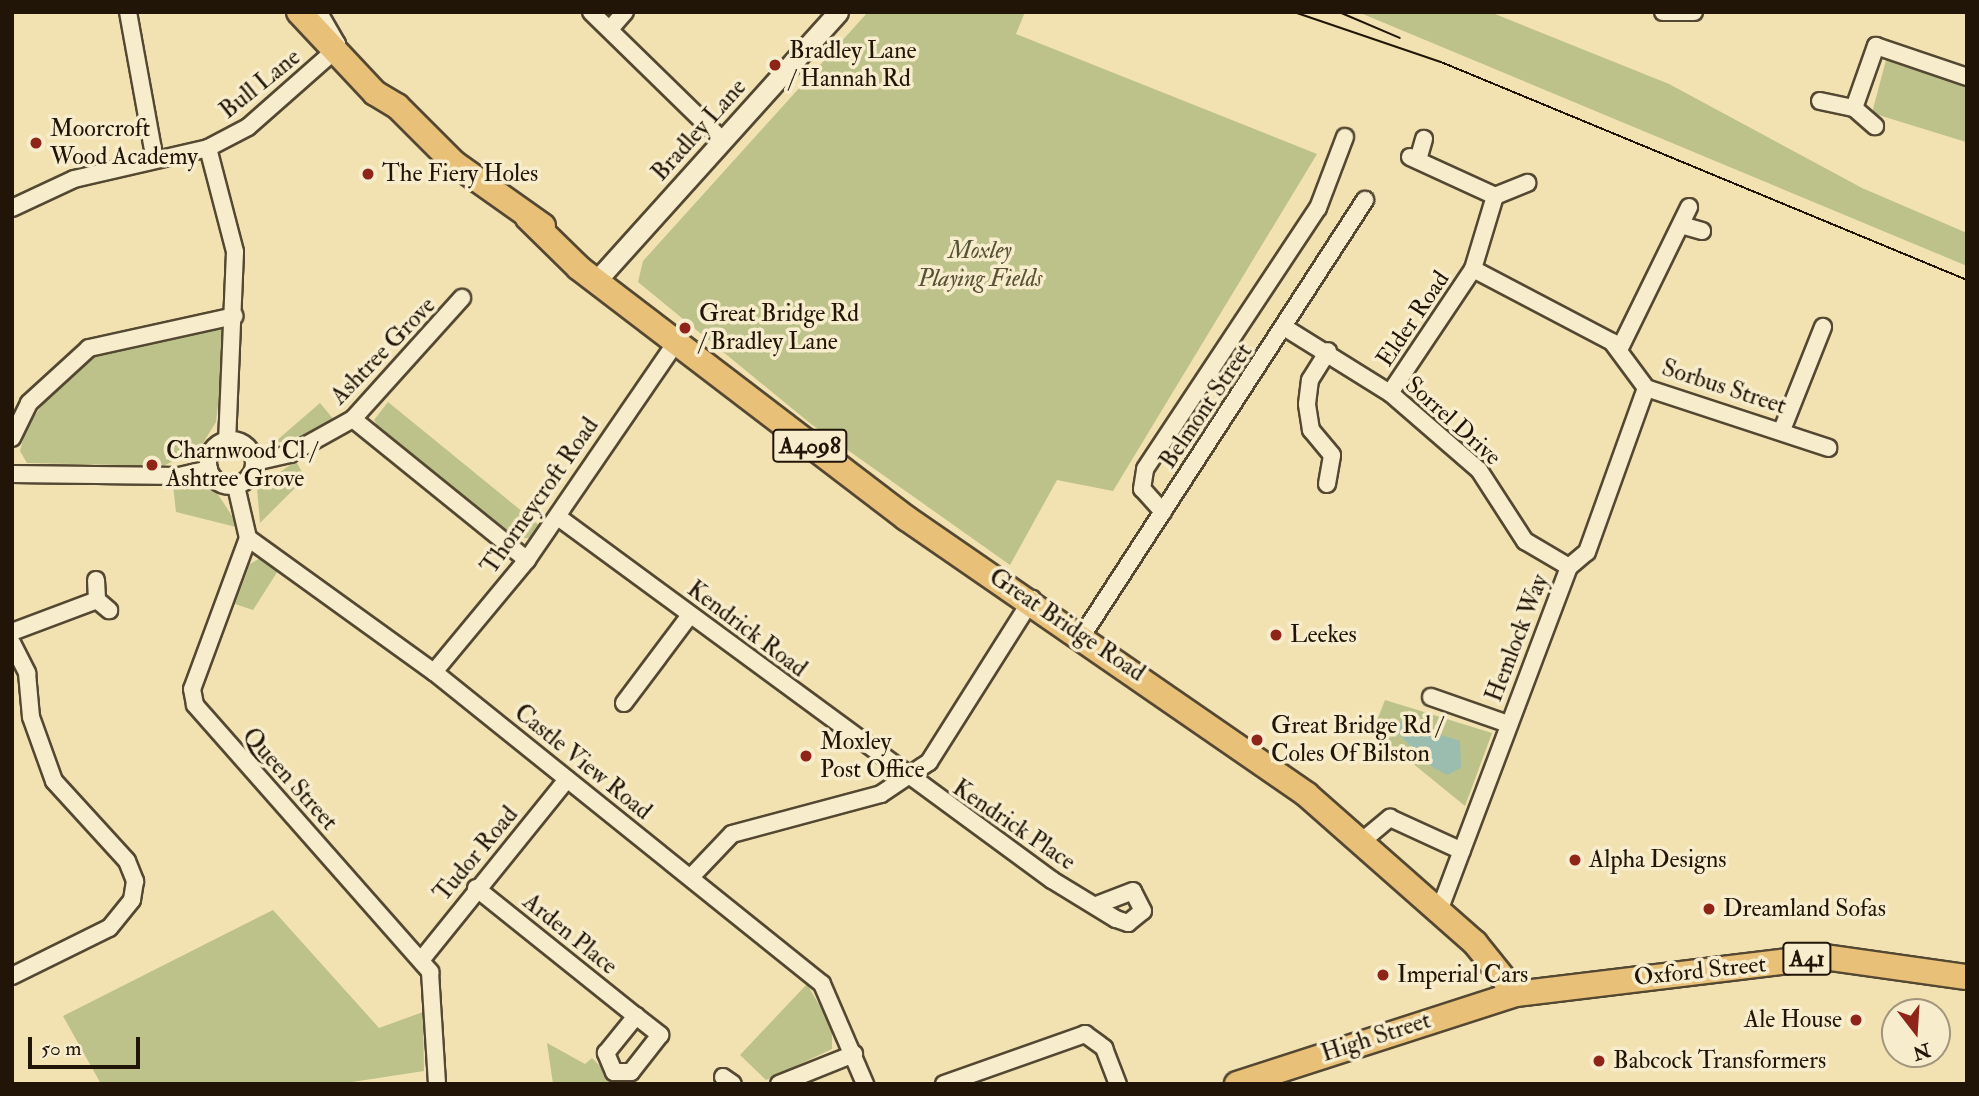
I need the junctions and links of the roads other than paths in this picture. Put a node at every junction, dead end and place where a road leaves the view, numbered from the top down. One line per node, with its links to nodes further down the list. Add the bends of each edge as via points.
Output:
1 (128, 12): 18 (street)
2 (591, 12): 8 (street)
3 (625, 12): 8 (street)
4 (838, 12): 16 (street, Bradley Lane)
5 (1663, 12): 7 (street)
6 (313, 13): 9 (main road, Great Bridge Road / A4098)
7 (1689, 14)
8 (610, 29): 16 (street)
9 (345, 53): 17 (street, Bull Lane, via 248,127); 27 (main road, Great Bridge Road / A4098, via 375,93 397,106 454,163 528,218)
10 (1967, 77): 12 (street, via 1876,46)
11 (1820, 101): 12 (street)
12 (1854, 108): 13 (street)
13 (1875, 126)
14 (1345, 137): 47 (street, via 1318,208 1145,469 1142,489)
15 (1424, 139): 20 (street, via 1414,159)
16 (723, 141): 27 (street, Bradley Lane)
17 (208, 148): 18 (street, Bull Lane); 29 (street, via 234,252)
18 (155, 160): 23 (street, Bull Lane, via 74,179)
19 (1528, 183): 20 (street)
20 (1496, 196): 26 (street, Elder Road)
21 (1365, 200): 31 (street, Belmont Street)
22 (1689, 207): 24 (street)
23 (12, 208)
24 (1681, 225): 25 (street); 33 (street)
25 (1702, 231)
26 (1473, 269): 33 (street, Sorbus Street, via 1512,286); 36 (street, Elder Road)
27 (597, 280): 32 (main road, Great Bridge Road / A4098)
28 (462, 298): 37 (street, Ashtree Grove)
29 (235, 316): 39 (street, via 89,348 29,403); 40 (street)
30 (1824, 327): 38 (street)
31 (1287, 329): 34 (street, Sorrel Drive); 47 (street, Belmont Street)
32 (676, 342): 48 (street, Thorneycroft Road); 53 (main road, Great Bridge Road / A4098, via 906,518)
33 (1619, 348): 35 (street, Sorbus Street)
34 (1328, 351): 36 (street, Sorrel Drive); 45 (street, via 1310,380 1307,404 1311,430 1332,455)
35 (1646, 388): 38 (street, Sorbus Street); 51 (street, Hemlock Way, via 1587,552)
36 (1390, 393): 51 (street, Sorrel Drive, via 1479,470 1525,541)
37 (353, 419): 42 (street, Ashtree Grove, via 290,453); 50 (street)
38 (1782, 430): 41 (street, Sorbus Street)
39 (12, 438)
40 (227, 441): 42 (street, via 248,447); 43 (street, via 214,449)
41 (1828, 448)
42 (255, 462): 46 (street, via 251,477)
43 (209, 469): 44 (street, via 179,476); 46 (street, via 220,484)
44 (12, 474)
45 (1327, 484)
46 (236, 486): 49 (street)
47 (1163, 512): 56 (street, Belmont Street)
48 (558, 517): 50 (street, Thorneycroft Road); 54 (street, Kendrick Road)
49 (248, 538): 58 (street, Castle View Road); 70 (street, Queen Street, via 192,689 195,705)
50 (527, 560): 58 (street, Thorneycroft Road)
51 (1569, 567): 61 (street, Hemlock Way)
52 (96, 580): 55 (street, via 103,605)
53 (1032, 599): 56 (main road, Great Bridge Road / A4098); 63 (street, via 929,762)
54 (690, 615): 60 (street); 63 (street, Kendrick Road)
55 (12, 632)
56 (1082, 636): 64 (main road, Great Bridge Road / A4098, via 1307,795)
57 (12, 643): 71 (street, via 27,673 31,717 54,782 127,860 135,881 126,912 110,928)
58 (434, 672): 62 (street, Castle View Road)
59 (1431, 697): 61 (street)
60 (624, 704)
61 (1508, 724): 65 (street, Hemlock Way)
62 (568, 779): 66 (street, Castle View Road); 67 (street, Tudor Road)
63 (907, 779): 66 (street, via 881,794 732,834); 68 (street, Kendrick Place)
64 (1361, 842): 65 (street, via 1390,818); 69 (main road, Great Bridge Road / A4098)
65 (1462, 850): 69 (street, Hemlock Way)
66 (691, 877): 75 (street, Castle View Road, via 822,984)
67 (476, 888): 70 (street, Tudor Road); 74 (street, Arden Place)
68 (1097, 905)
69 (1440, 911): 73 (main road, Great Bridge Road / A4098)
70 (422, 959): 76 (street, Queen Street, via 432,986)
71 (12, 976)
72 (1967, 977): 73 (main road, Oxford Street / A41, via 1824,957)
73 (1516, 994): 81 (main road, High Street / A41)
74 (636, 1016)
75 (854, 1054): 77 (street); 78 (street, Castle View Road)
76 (437, 1084)
77 (779, 1084)
78 (865, 1084)
79 (944, 1084): 80 (street, via 1084,1034 1104,1048)
80 (1118, 1084)
81 (1237, 1084)

